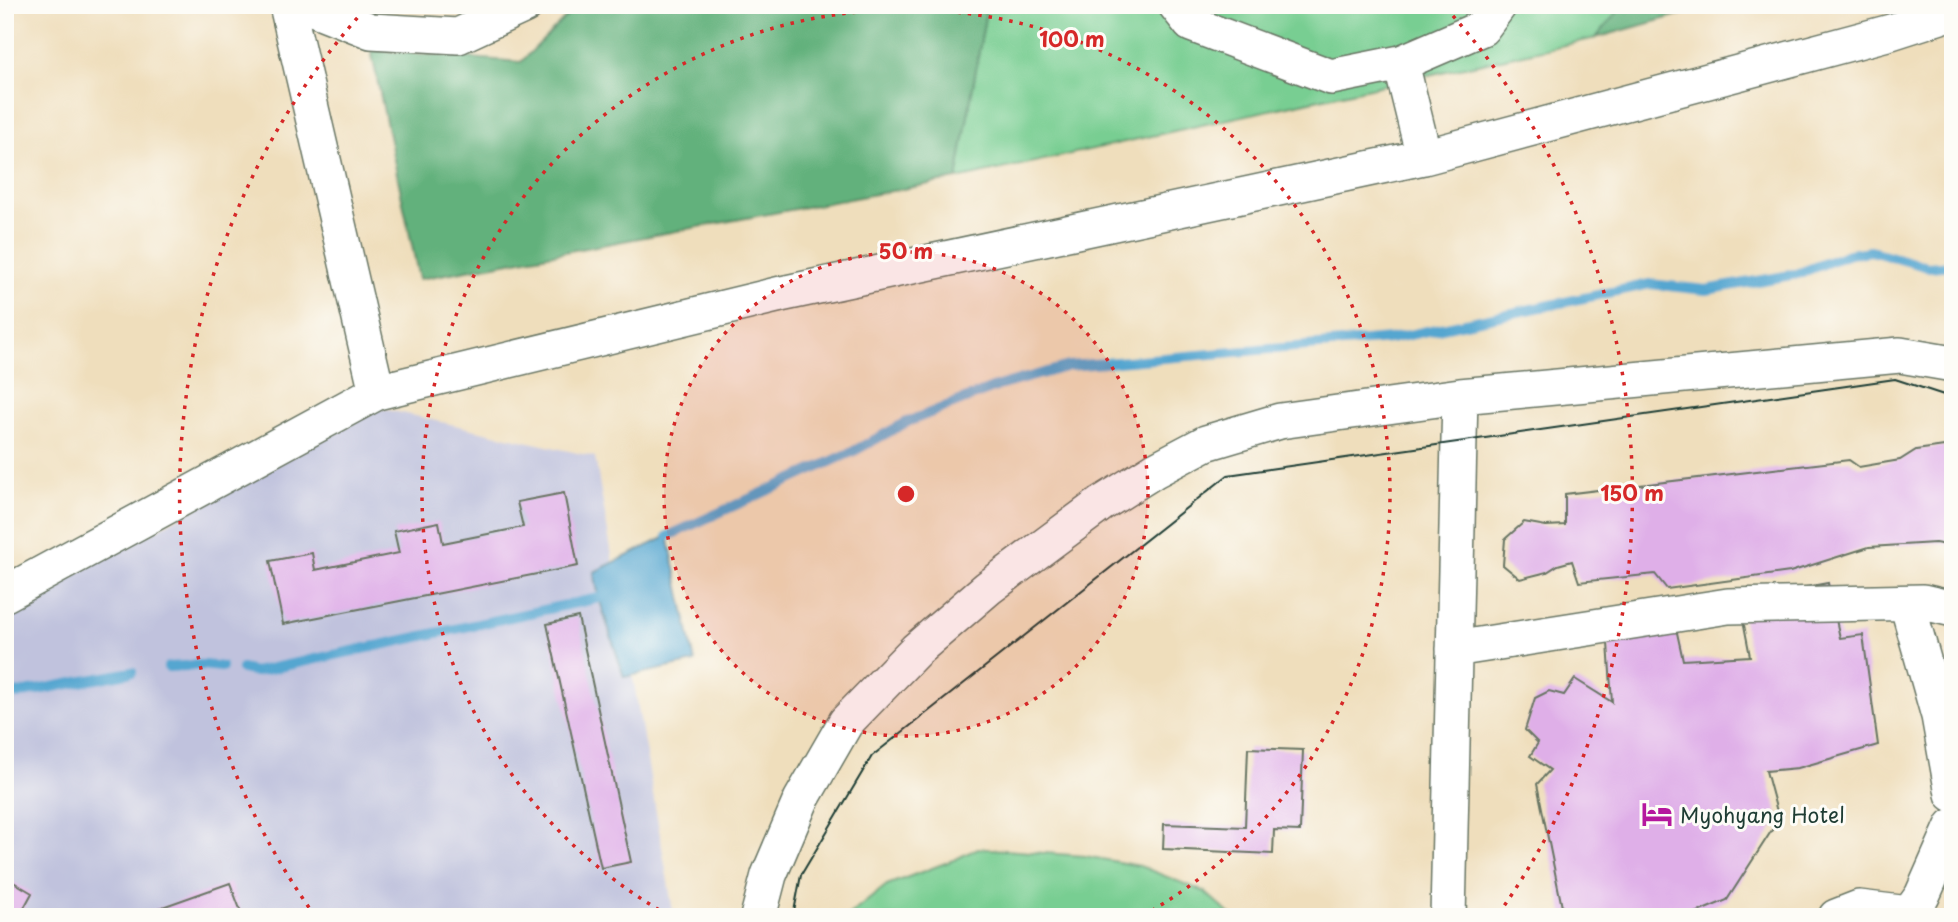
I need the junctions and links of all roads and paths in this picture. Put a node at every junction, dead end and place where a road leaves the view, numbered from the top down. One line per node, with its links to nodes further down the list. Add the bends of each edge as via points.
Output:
1 (288, 5): 10 (street)
2 (305, 5): 3 (street, via 370,31 458,36)
3 (525, 5)
4 (1175, 5): 7 (street, via 1191,24 1331,76)
5 (1499, 5): 7 (street, via 1482,27)
6 (1953, 12): 8 (street)
7 (1401, 63): 8 (street)
8 (1424, 157): 10 (street, via 780,294)
9 (1953, 364): 11 (street, via 1900,355)
10 (377, 392): 12 (street)
11 (1460, 396): 15 (street); 19 (street, via 1280,421 1206,443 1091,512 988,588 916,650 846,722 801,800 769,875)
12 (5, 594)
13 (1907, 603): 14 (street); 15 (street, via 1728,606); 16 (street, via 1939,716)
14 (1953, 610)
15 (1454, 649): 20 (street)
16 (1953, 794)
17 (1953, 826): 18 (street, via 1922,896)
18 (1908, 915): 21 (street, via 1859,908)
19 (758, 917)
20 (1448, 917)
21 (1836, 917)

